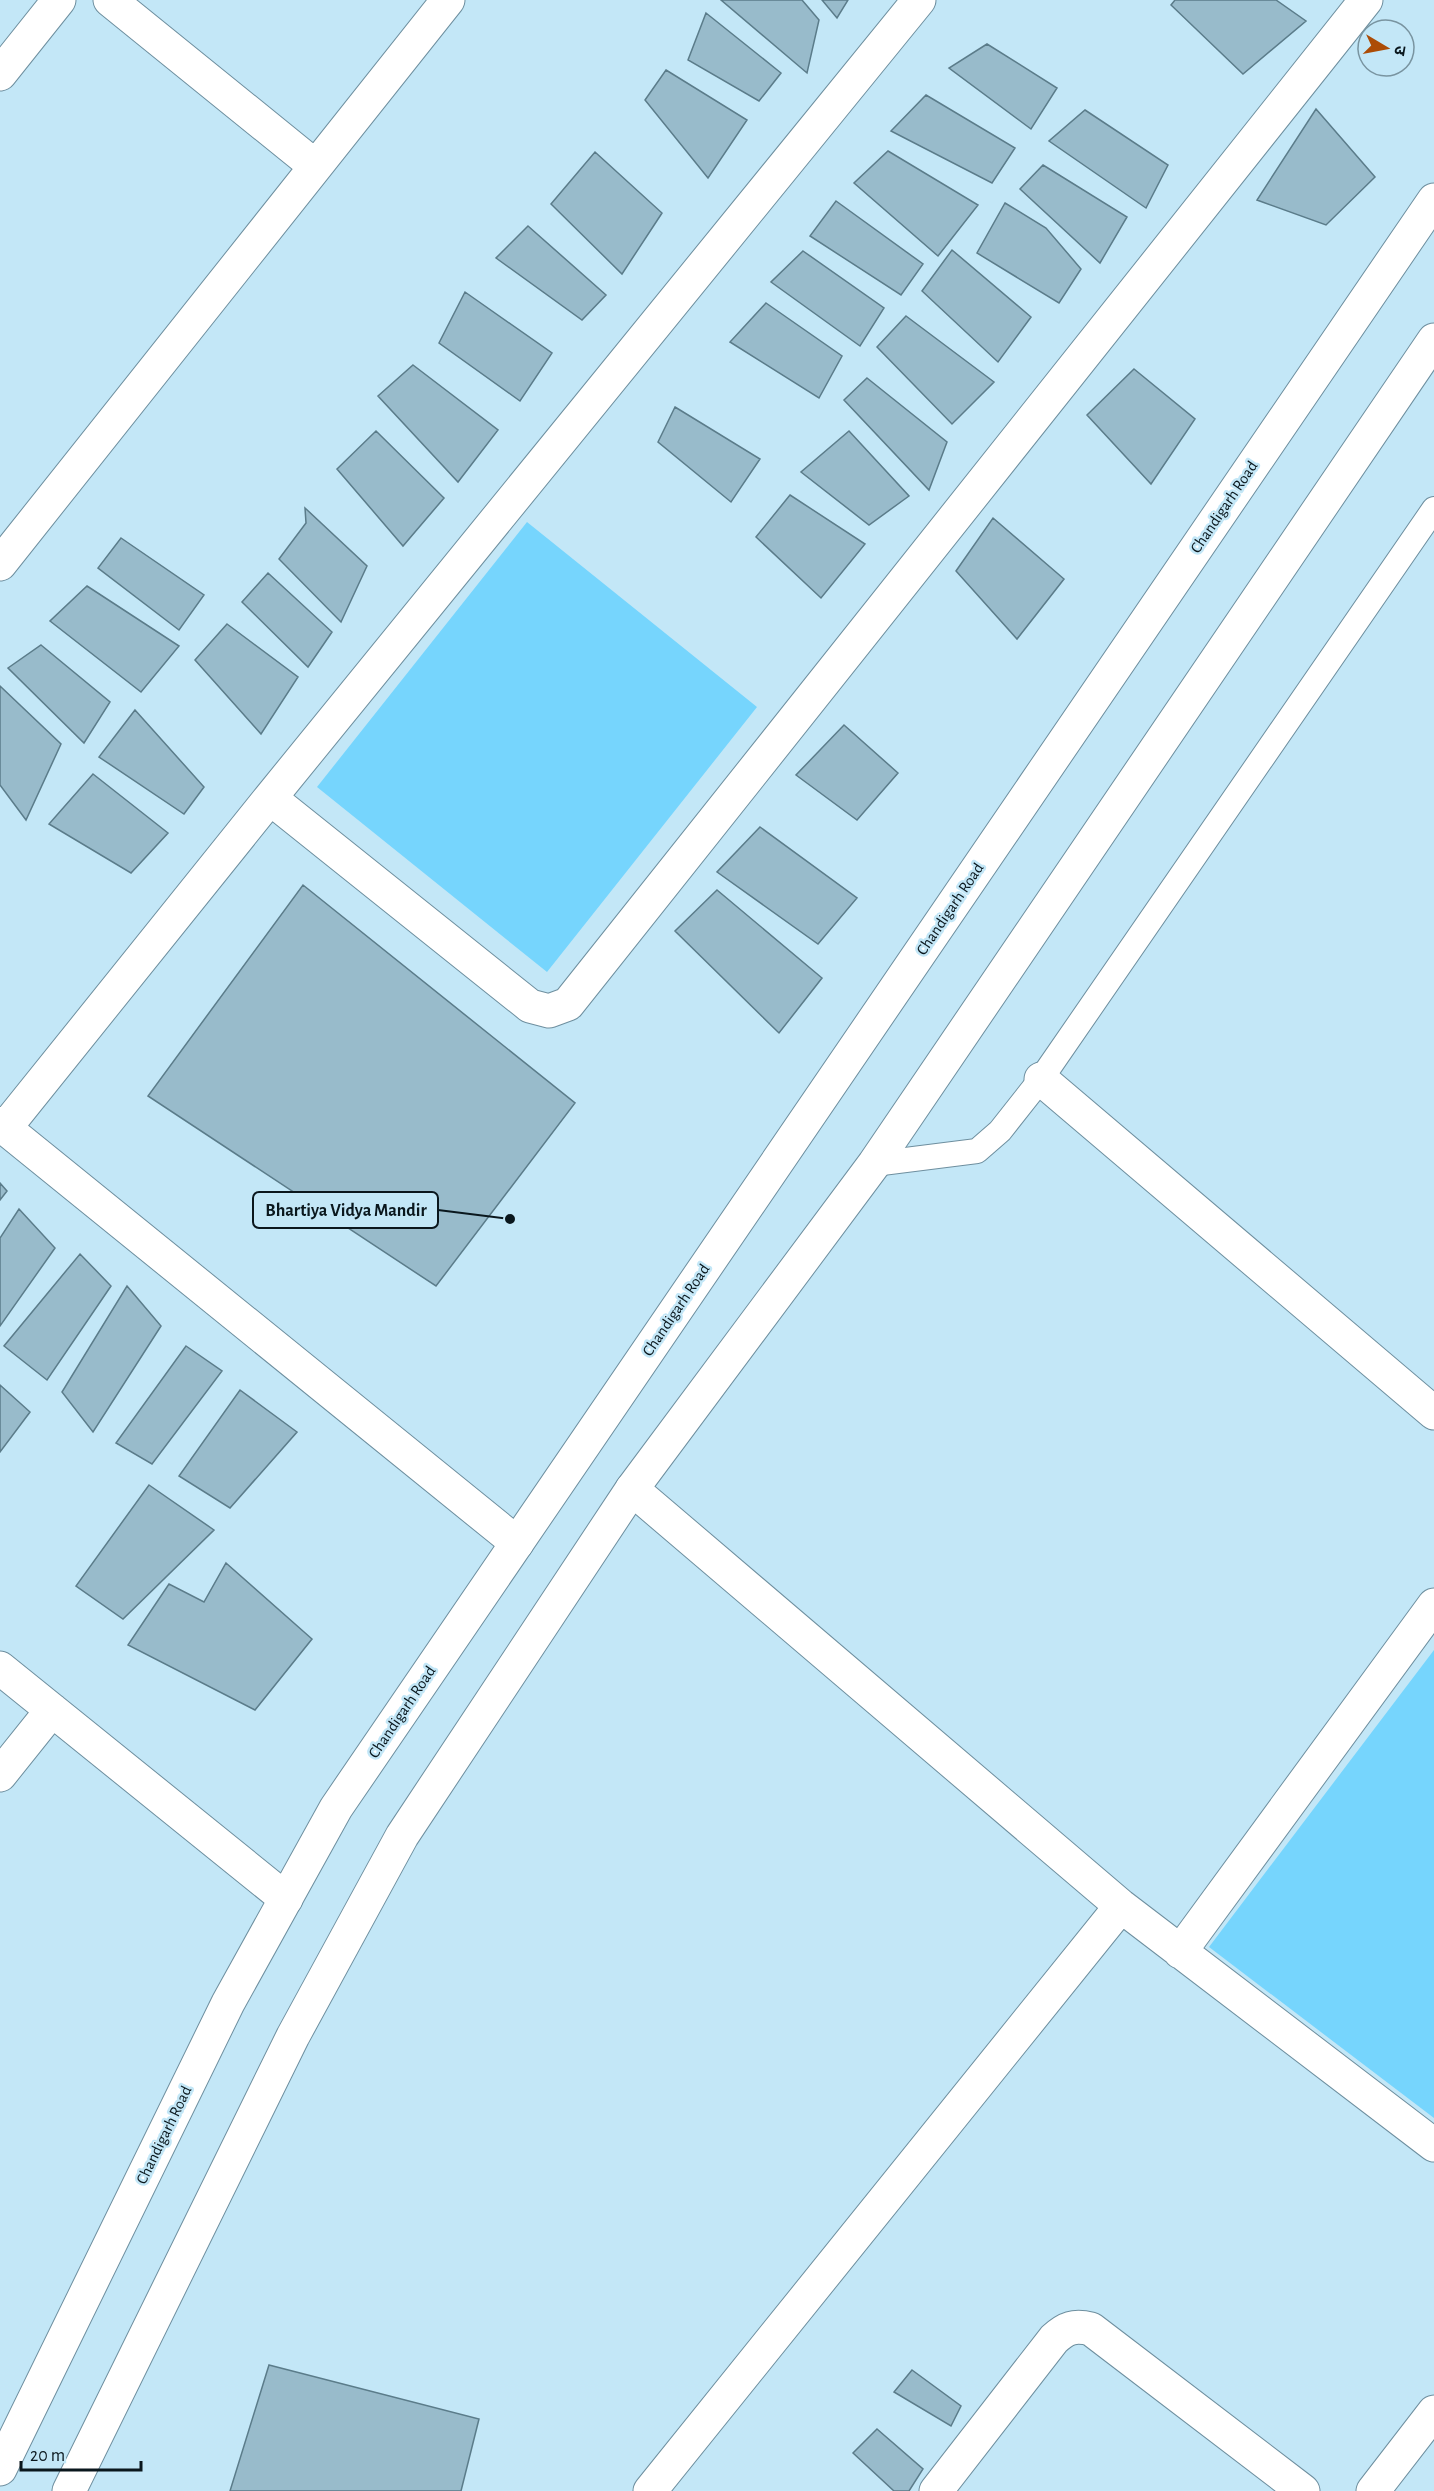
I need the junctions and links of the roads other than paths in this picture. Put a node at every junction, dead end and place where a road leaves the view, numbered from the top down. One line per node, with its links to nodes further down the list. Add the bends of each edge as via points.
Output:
1 (58, 0): 6 (street)
2 (110, 0): 7 (street)
3 (448, 0): 7 (street)
4 (919, 0): 12 (street)
5 (1366, 0): 12 (street, via 568,1004 549,1011 530,1006)
6 (0, 74)
7 (315, 166): 11 (street)
8 (1434, 200): 18 (street, Chandigarh Road)
9 (1434, 340): 15 (street)
10 (1434, 508): 13 (lane)
11 (0, 564)
12 (270, 798): 14 (street)
13 (1041, 1079): 15 (lane, via 1000,1131 977,1151); 16 (street)
14 (3, 1126): 18 (street)
15 (874, 1164): 17 (street)
16 (1434, 1413)
17 (632, 1489): 24 (street); 29 (street, via 402,1836 293,2036)
18 (517, 1543): 23 (street, Chandigarh Road, via 336,1808)
19 (1434, 1605): 25 (street)
20 (0, 1668): 21 (street)
21 (52, 1710): 22 (street); 23 (street)
22 (0, 1775)
23 (286, 1899): 28 (street, Chandigarh Road, via 228,2003)
24 (1120, 1906): 25 (street); 30 (street)
25 (1180, 1952): 26 (street)
26 (1434, 2145)
27 (1434, 2412): 33 (street)
28 (0, 2469)
29 (69, 2491)
30 (651, 2491)
31 (936, 2491): 32 (street, via 1054,2339 1065,2329 1077,2326 1091,2329)
32 (1304, 2491)
33 (1373, 2491)

